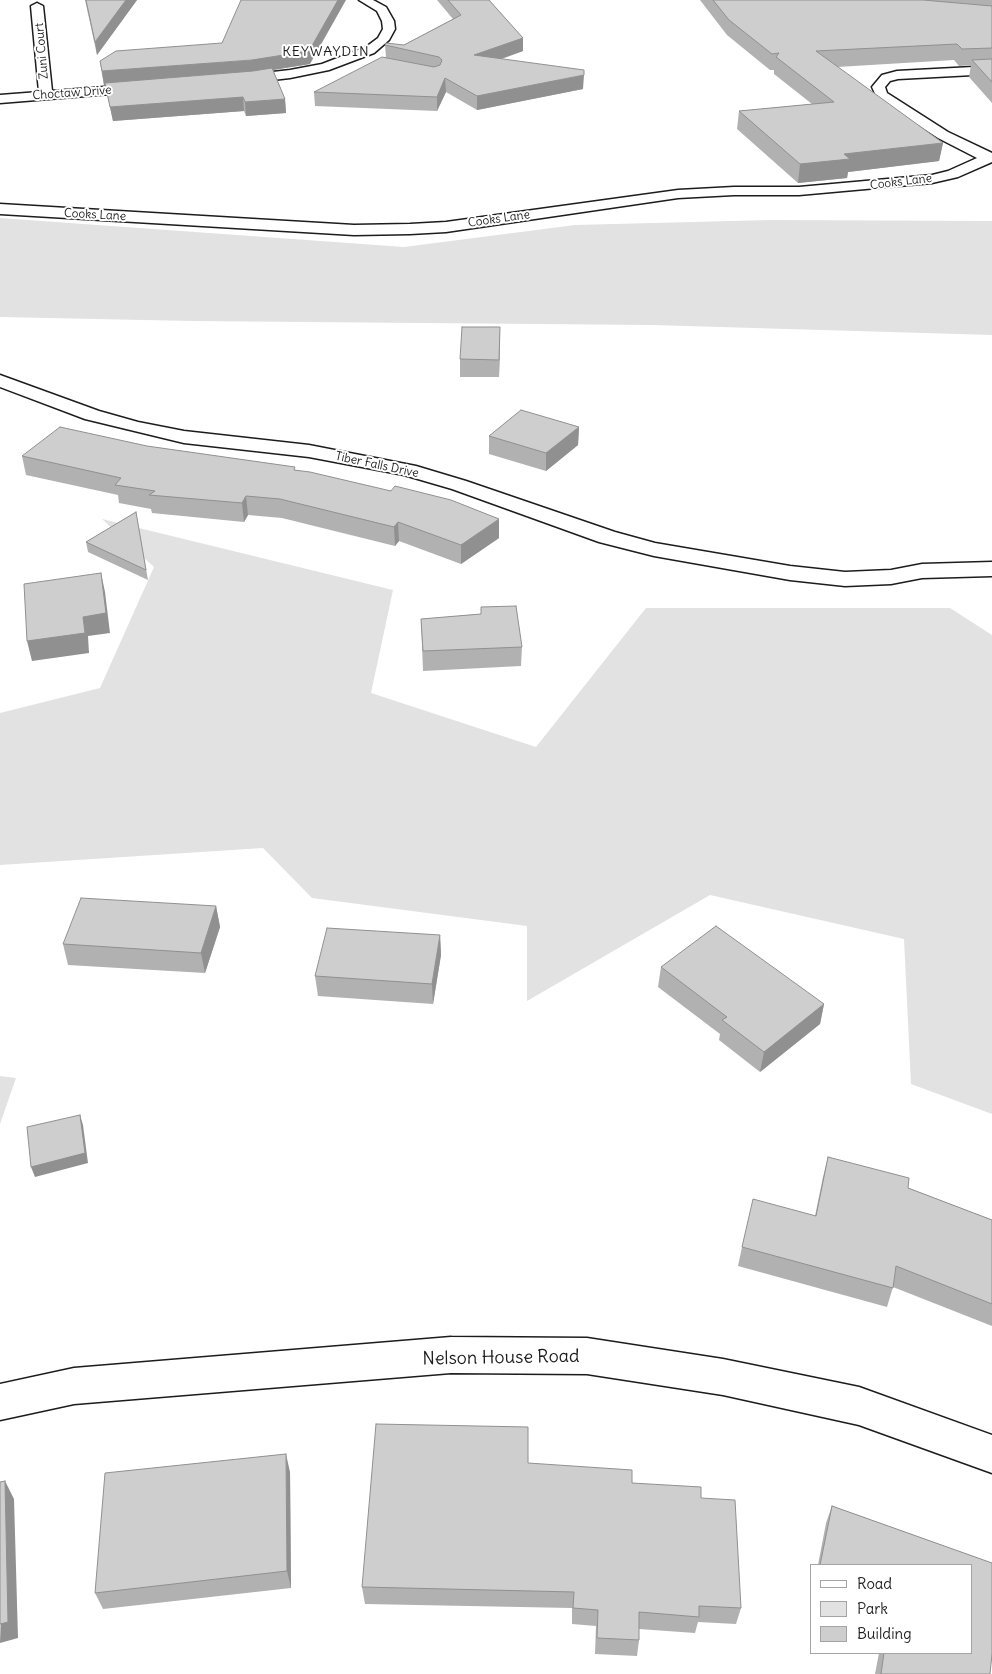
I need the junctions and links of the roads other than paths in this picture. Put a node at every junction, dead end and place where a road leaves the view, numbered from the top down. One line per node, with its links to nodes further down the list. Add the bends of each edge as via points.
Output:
1 (365, 0): 3 (street, via 382,10 389,29 383,40)
2 (37, 6): 8 (street, Zuni Court)
3 (353, 58): 4 (street); 6 (street, via 290,74)
4 (371, 62)
5 (992, 70): 10 (street, via 897,76 886,78 878,86 882,95 943,135)
6 (224, 81)
7 (155, 87): 8 (street, Choctaw Drive)
8 (46, 95): 9 (street, Choctaw Drive)
9 (0, 99)
10 (990, 158): 11 (street, Cooks Lane, via 953,174 924,180 799,191 678,194 410,229 354,230)
11 (0, 209)
12 (0, 381): 13 (street, Tiber Falls Drive, via 92,415 136,427 184,437 309,451 409,470 607,537 654,549 790,573 845,579 891,577 922,570)
13 (992, 569)
14 (0, 1402): 15 (street, Nelson House Road, via 74,1386 441,1356 587,1356 723,1377 860,1406)
15 (992, 1454)

